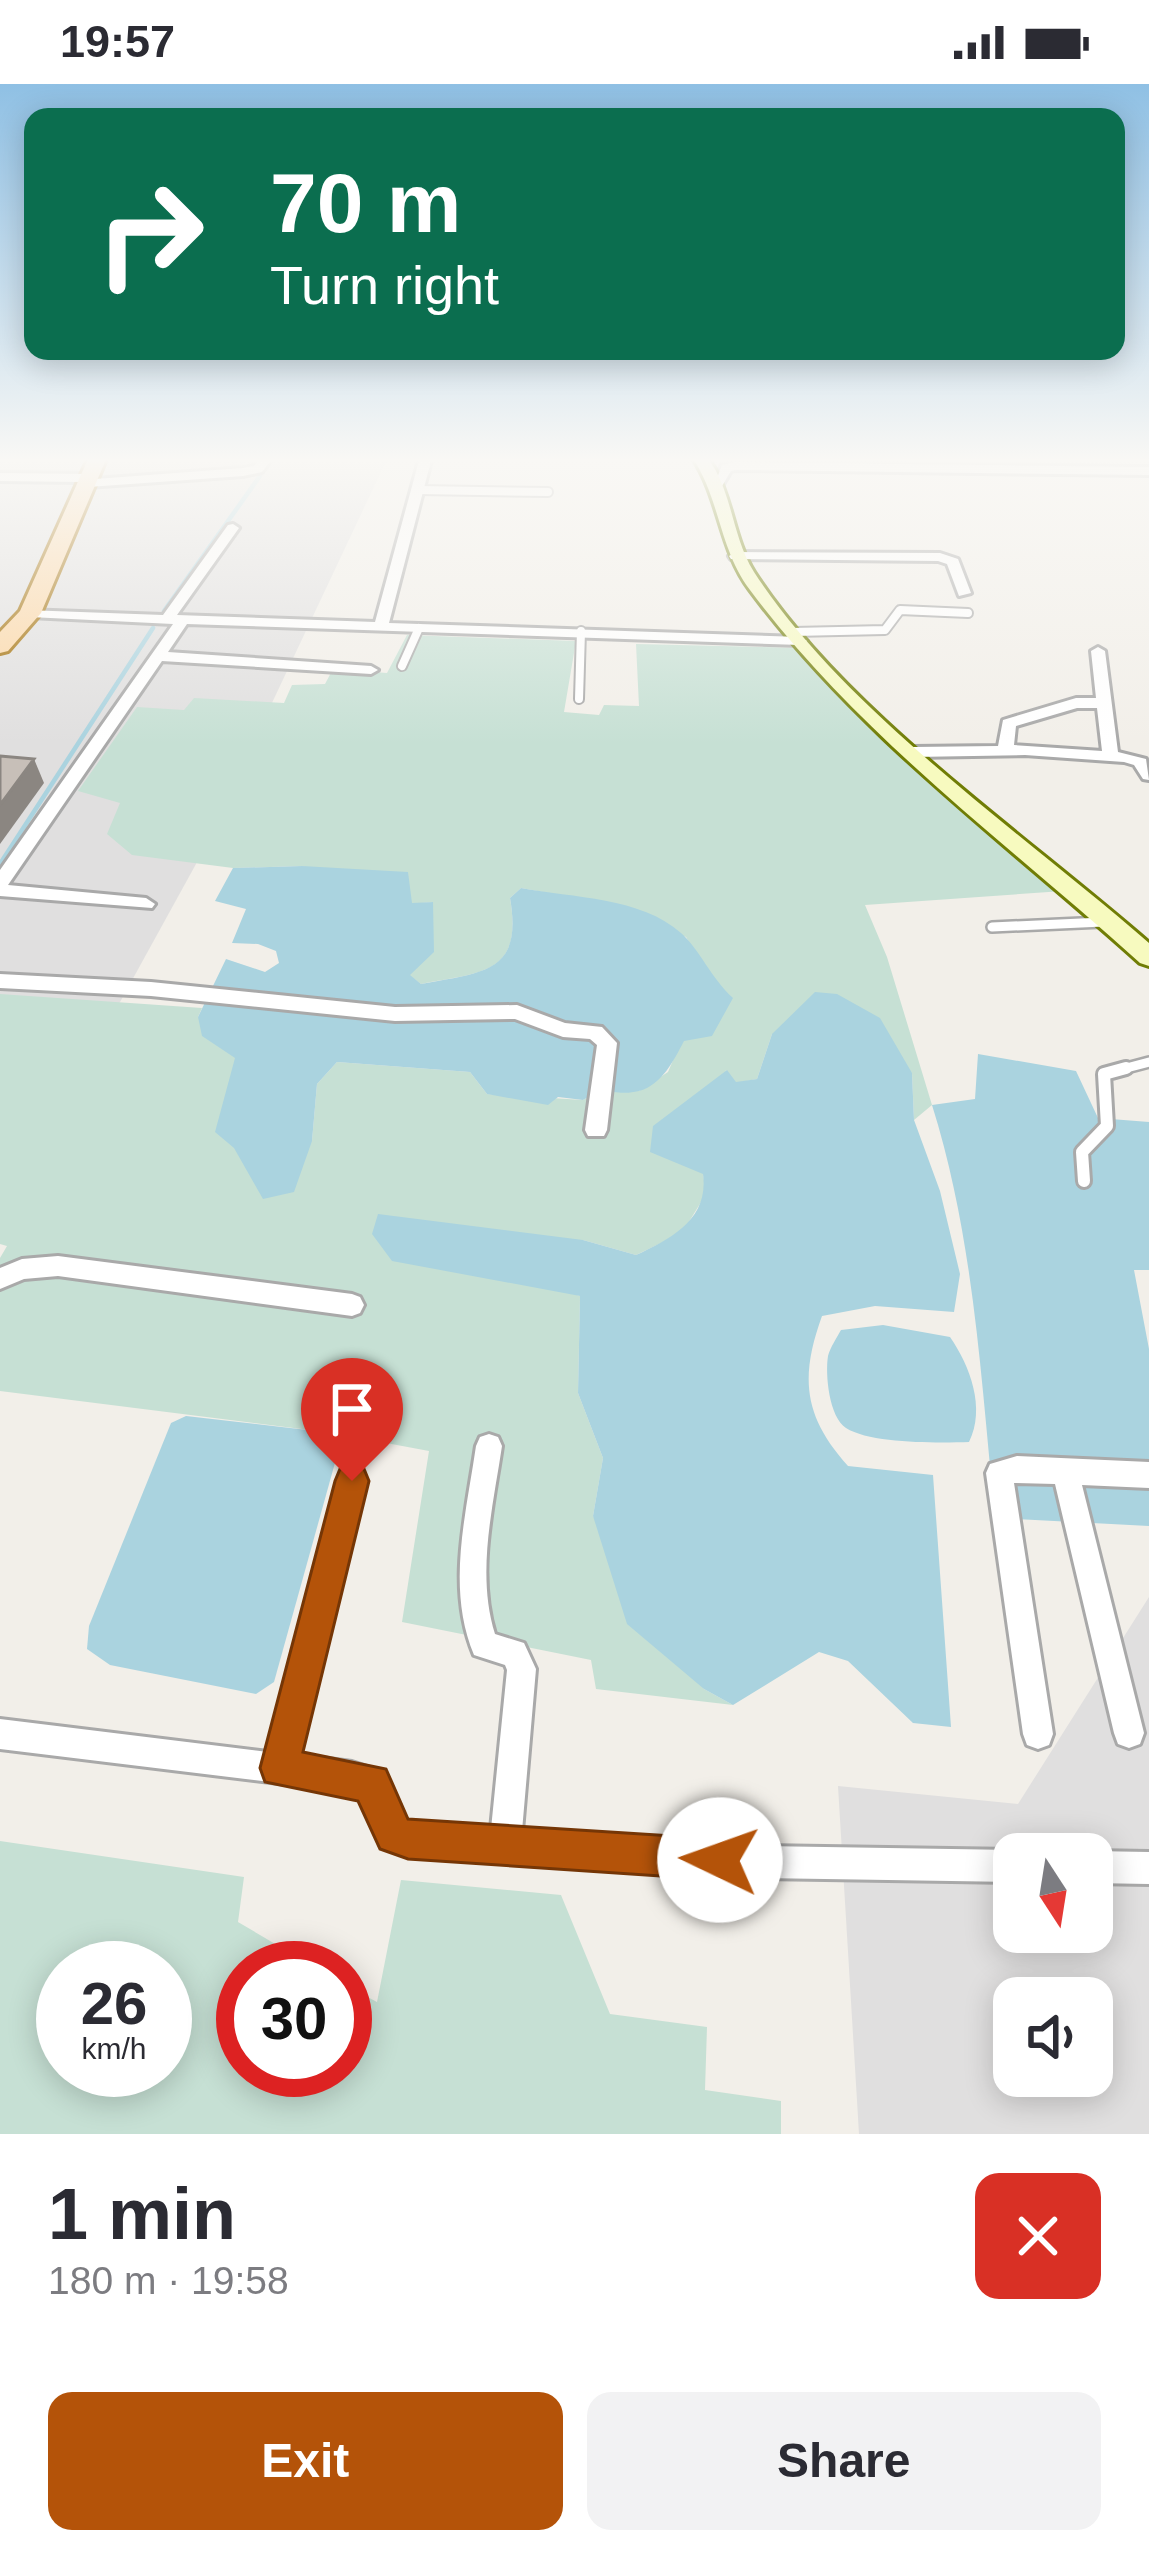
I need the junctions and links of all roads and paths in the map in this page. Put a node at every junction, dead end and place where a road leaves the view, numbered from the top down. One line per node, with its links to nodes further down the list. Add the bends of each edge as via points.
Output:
1 (57, 553): 7 (main road)
2 (218, 553): 9 (street)
3 (401, 553): 10 (street)
4 (735, 553): 5 (street)
5 (736, 556): 6 (street, via 940,557 953,562); 14 (street)
6 (964, 593)
7 (30, 613): 9 (street); 15 (main road)
8 (968, 613): 14 (lane, via 900,610 885,630)
9 (175, 620): 11 (street); 17 (street)
10 (381, 625): 11 (street); 12 (street)
11 (317, 626): 18 (street)
12 (419, 628): 13 (street); 19 (lane)
13 (581, 631): 14 (street); 21 (lane)
14 (796, 636): 24 (street)
15 (4, 638)
16 (1098, 650): 22 (street)
17 (159, 656): 18 (street); 27 (street)
18 (296, 664): 20 (street)
19 (402, 666)
20 (371, 670)
21 (579, 699)
22 (1103, 703): 23 (street, via 1008,723); 25 (street)
23 (1006, 749): 24 (street); 25 (street)
24 (913, 752): 29 (street)
25 (1111, 756): 26 (street, via 1136,759)
26 (1149, 775)
27 (0, 887): 28 (street)
28 (146, 904)
29 (1107, 921): 30 (lane); 31 (street)
30 (992, 927)
31 (1149, 957)
32 (0, 981): 34 (street, via 394,1014 530,1014 607,1042)
33 (1149, 1062): 35 (lane, via 1104,1074 1107,1126 1082,1152)
34 (596, 1130)
35 (1084, 1181)
36 (0, 1279): 37 (street, via 58,1266)
37 (352, 1305)
38 (489, 1446): 46 (street, via 474,1601 484,1645 514,1653 522,1669)
39 (1065, 1469): 40 (street); 42 (street); 44 (street, via 999,1473)
40 (1149, 1475)
41 (352, 1481): 45 (street)
42 (1129, 1733)
43 (0, 1734): 45 (street)
44 (1038, 1734)
45 (279, 1768): 46 (street, via 372,1783 394,1835)
46 (505, 1846): 47 (street)
47 (993, 1866)
48 (1113, 1867): 49 (street)
49 (1149, 1868)

